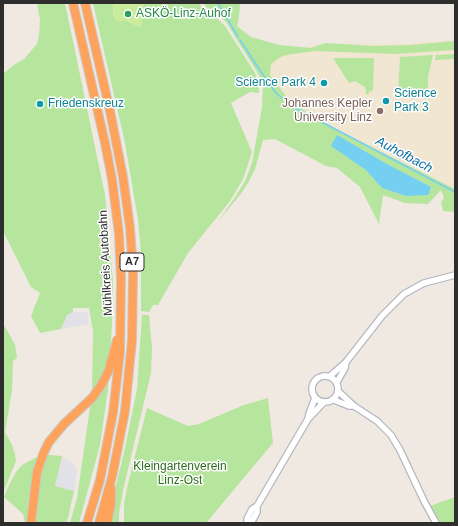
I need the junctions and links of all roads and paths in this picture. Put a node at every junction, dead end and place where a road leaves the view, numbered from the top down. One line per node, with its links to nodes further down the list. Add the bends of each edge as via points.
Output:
1 (74, 3): 4 (highway, Mühlkreis Autobahn / A7, via 105,144 118,220)
2 (85, 3): 14 (highway, Mühlkreis Autobahn / A7, via 122,170 132,266 133,327 130,376)
3 (455, 275): 5 (street, via 437,278 404,294 382,316)
4 (121, 328): 15 (highway, via 112,361 102,384 92,398 64,424 44,452 37,472); 16 (highway, Mühlkreis Autobahn / A7, via 113,413 100,480)
5 (346, 362): 6 (street); 7 (street)
6 (330, 376): 7 (street); 9 (street, via 322,376 314,382 312,390)
7 (337, 382): 8 (street)
8 (339, 392): 10 (street); 12 (street)
9 (315, 398): 11 (street); 13 (street)
10 (334, 400): 11 (street); 12 (street)
11 (324, 402): 13 (street)
12 (354, 406): 20 (street, via 377,421 393,438)
13 (308, 419): 19 (street, via 257,506 252,509 247,519)
14 (112, 477): 17 (highway, Mühlkreis Autobahn / A7); 18 (highway, via 111,504)
15 (31, 523)
16 (87, 523)
17 (99, 523)
18 (106, 523)
19 (248, 523)
20 (436, 523)

